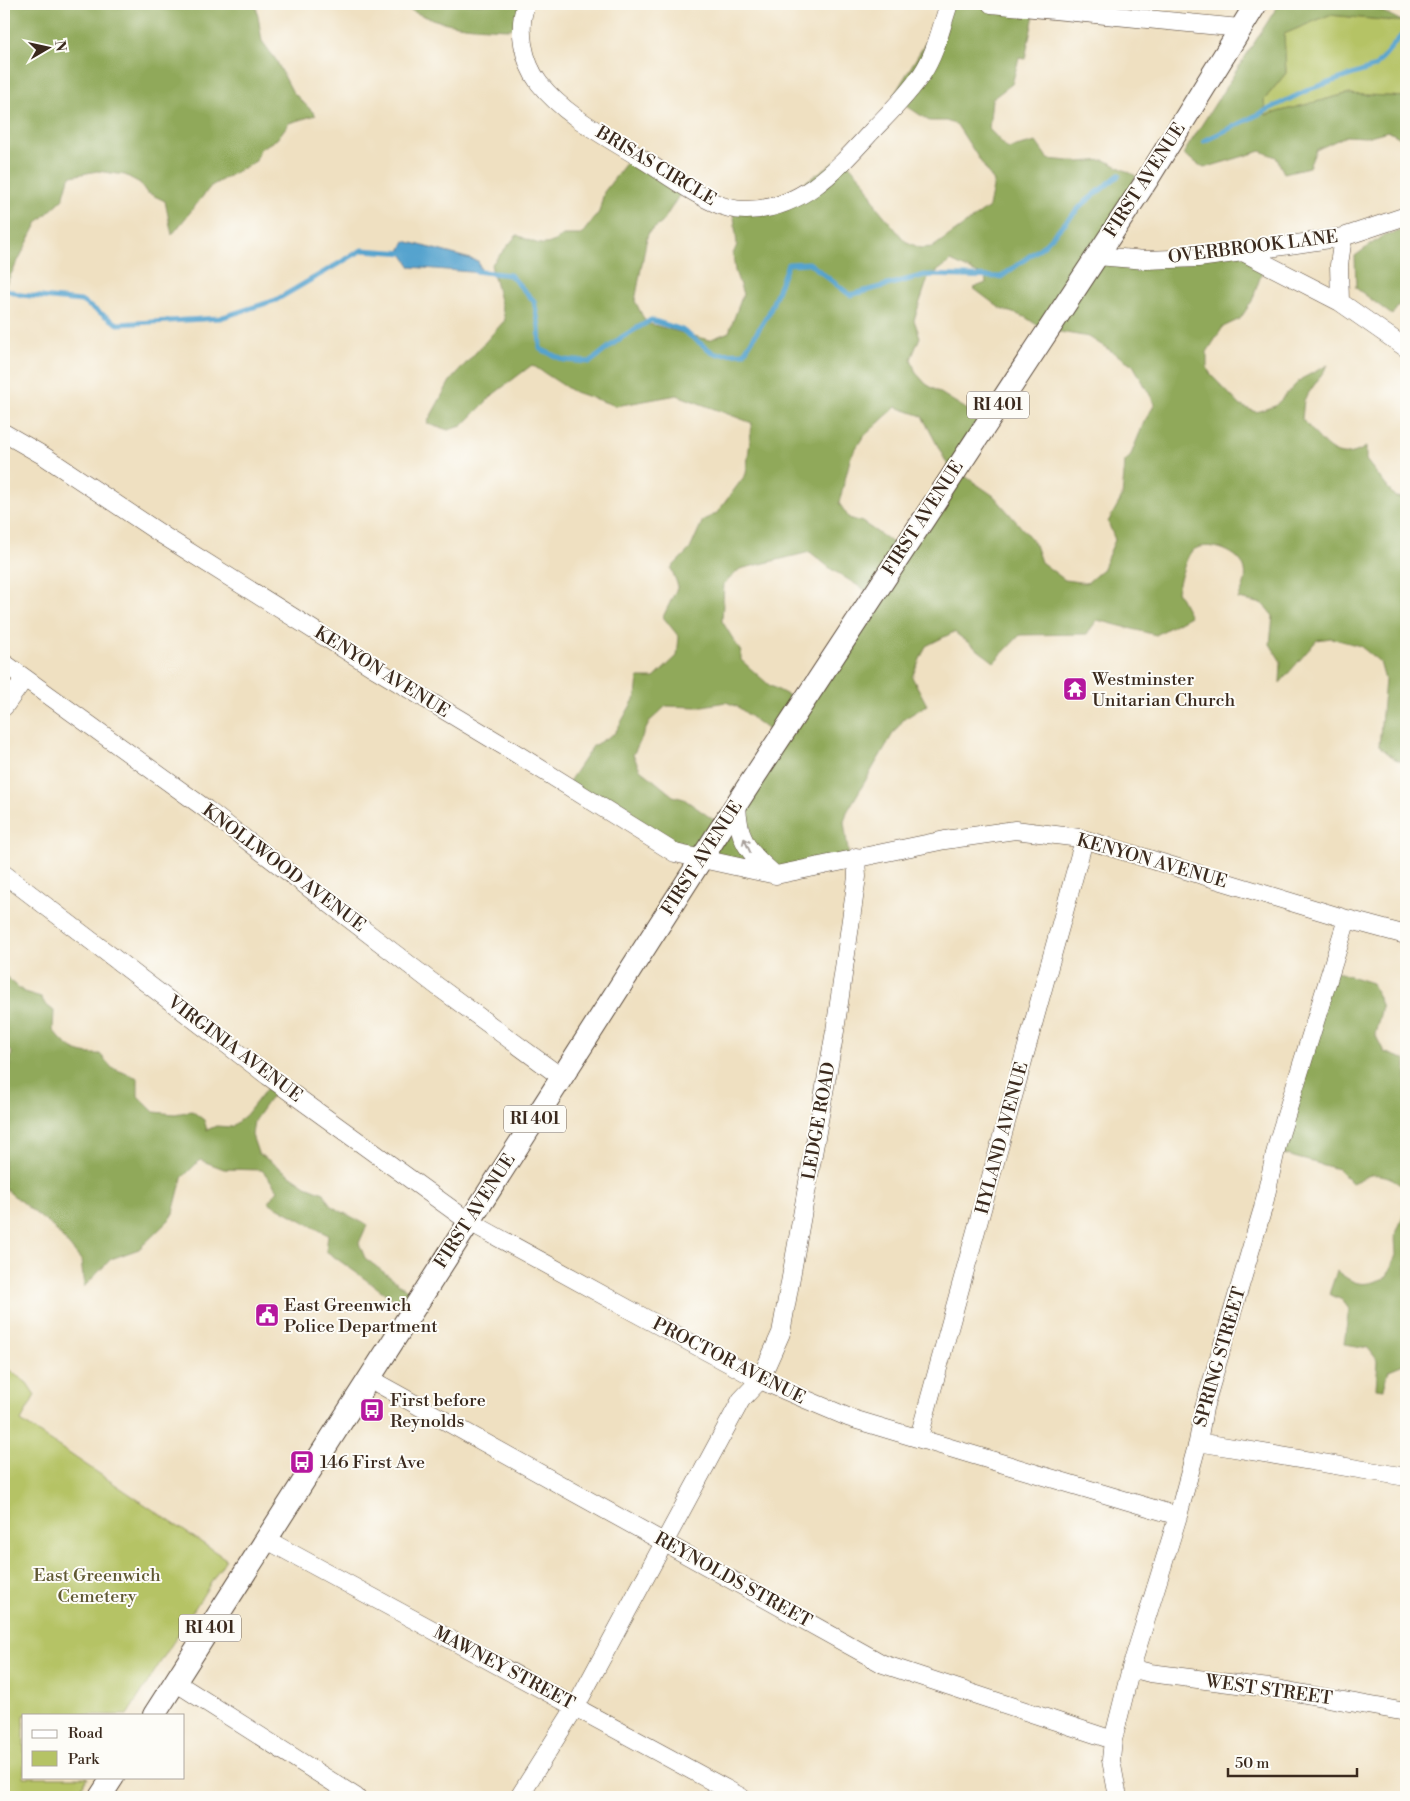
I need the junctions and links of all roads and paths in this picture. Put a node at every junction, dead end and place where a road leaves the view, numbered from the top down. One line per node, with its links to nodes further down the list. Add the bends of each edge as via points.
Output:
1 (526, 4): 2 (street, BRISAS CIRCLE, via 524,48 532,71 547,92 575,116 699,195 729,209 746,210 766,208 800,196 835,170 891,112 922,74 931,58)
2 (949, 4)
3 (991, 4): 5 (street)
4 (1256, 4): 5 (main road, FIRST AVENUE / RI 401)
5 (1240, 28): 9 (main road, FIRST AVENUE / RI 401)
6 (1406, 216): 7 (street, OVERBROOK LANE)
7 (1342, 237): 8 (street, OVERBROOK LANE); 10 (street)
8 (1242, 252): 9 (street, OVERBROOK LANE, via 1146,260); 10 (street)
9 (1097, 256): 16 (main road, FIRST AVENUE / RI 401)
10 (1340, 302): 11 (street)
11 (1406, 348)
12 (4, 433): 19 (street, KENYON AVENUE, via 659,844 675,853)
13 (4, 662): 14 (street, KNOLLWOOD AVENUE)
14 (25, 678): 15 (street); 24 (street, KNOLLWOOD AVENUE)
15 (4, 708)
16 (737, 804): 19 (main road, FIRST AVENUE / RI 401); 21 (street, one-way to 16, via 750,853 738,825)
17 (1084, 840): 18 (street, KENYON AVENUE, via 1015,830); 22 (street, KENYON AVENUE); 28 (street, HYLAND AVENUE)
18 (856, 858): 21 (street, KENYON AVENUE); 27 (street, LEDGE ROAD, via 857,877 835,1031 804,1208 781,1333)
19 (701, 860): 21 (street, KENYON AVENUE); 24 (main road, FIRST AVENUE / RI 401)
20 (4, 874): 25 (street, VIRGINIA AVENUE, via 268,1076)
21 (776, 875)
22 (1347, 919): 23 (street, KENYON AVENUE); 29 (street, SPRING STREET, via 1278,1141 1263,1208 1204,1408)
23 (1406, 935)
24 (562, 1078): 25 (main road, FIRST AVENUE / RI 401)
25 (468, 1221): 26 (main road, FIRST AVENUE / RI 401); 27 (street, PROCTOR AVENUE)
26 (370, 1379): 32 (main road, FIRST AVENUE / RI 401); 33 (street, REYNOLDS STREET)
27 (760, 1380): 28 (street, PROCTOR AVENUE, via 850,1418); 33 (street, via 740,1400)
28 (919, 1437): 31 (street, PROCTOR AVENUE)
29 (1198, 1442): 30 (street); 31 (street, SPRING STREET)
30 (1406, 1477)
31 (1178, 1516): 34 (street, SPRING STREET)
32 (267, 1540): 35 (main road, FIRST AVENUE / RI 401); 36 (street, MAWNEY STREET)
33 (663, 1541): 36 (street); 39 (street, REYNOLDS STREET, via 883,1664)
34 (1131, 1668): 37 (street, WEST STREET); 39 (street, SPRING STREET)
35 (175, 1682): 38 (main road, FIRST AVENUE / RI 401); 42 (street)
36 (576, 1706): 43 (street); 44 (street, MAWNEY STREET)
37 (1406, 1712)
38 (155, 1714)
39 (1113, 1740): 45 (street, SPRING STREET, via 1112,1760)
40 (112, 1778): 41 (main road)
41 (100, 1797)
42 (356, 1797)
43 (519, 1797)
44 (741, 1797)
45 (1118, 1797)

